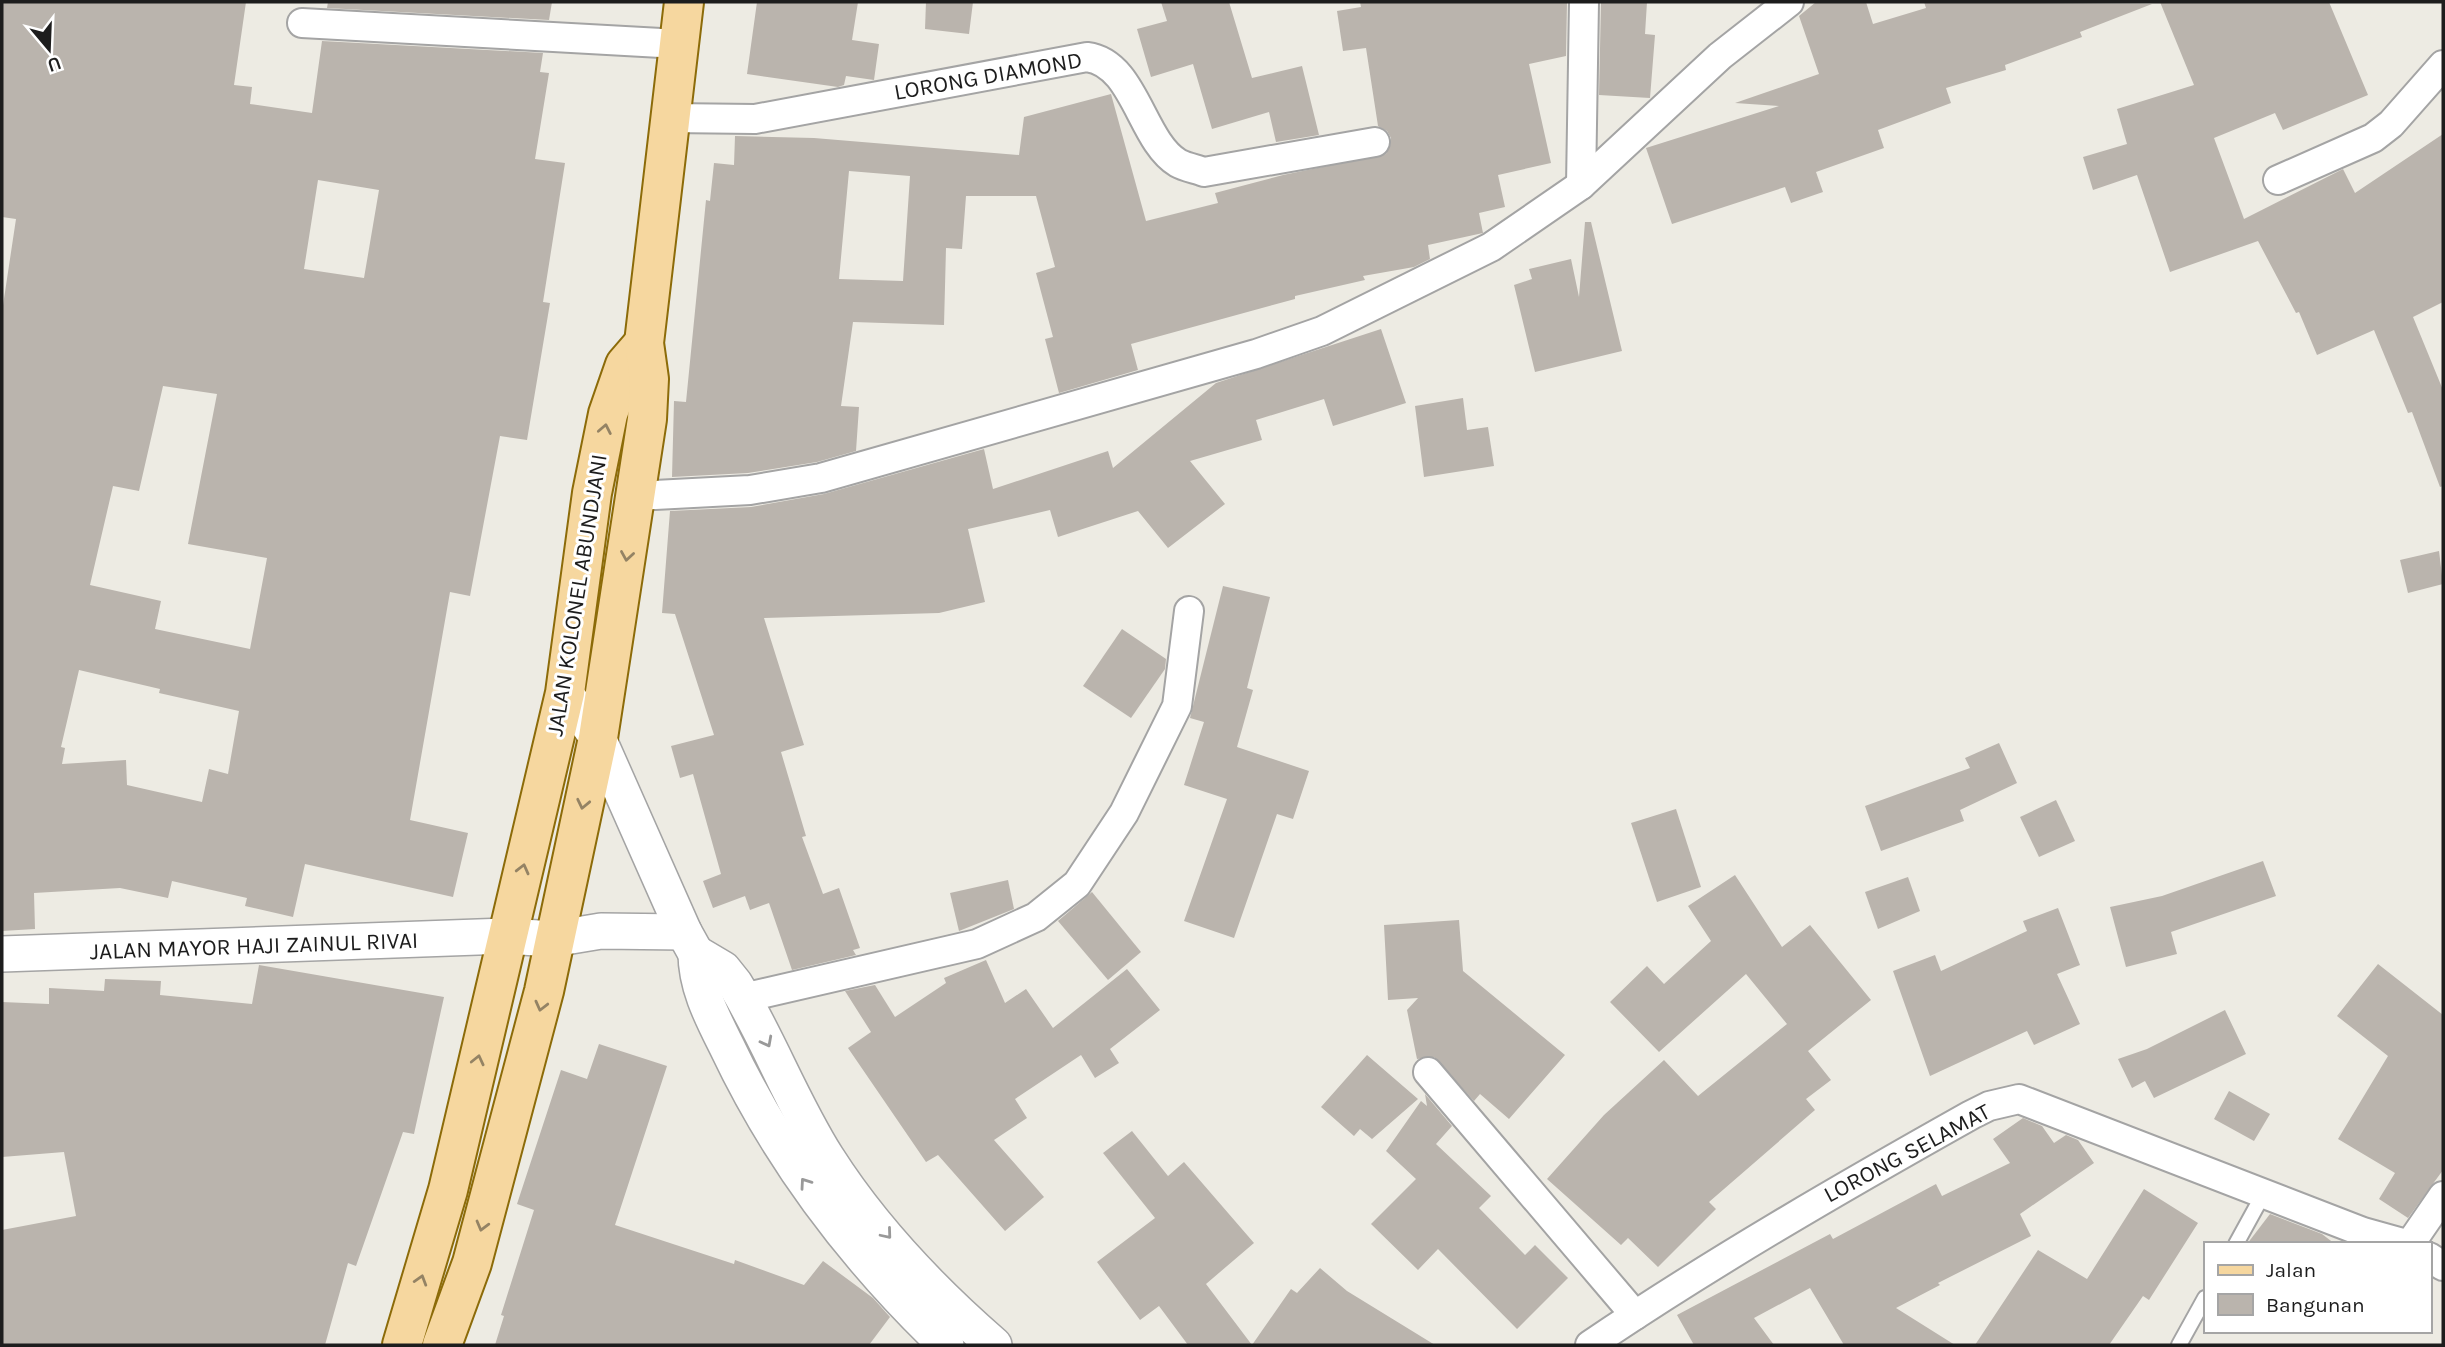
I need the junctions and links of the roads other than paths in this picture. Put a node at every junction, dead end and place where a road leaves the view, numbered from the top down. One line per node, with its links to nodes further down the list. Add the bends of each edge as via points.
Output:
1 (684, 2): 5 (main road, JALAN KOLONEL ABUNDJANI)
2 (1584, 2): 10 (street)
3 (1789, 2): 10 (street, via 1720,56)
4 (302, 23): 5 (street)
5 (679, 44): 7 (main road, JALAN KOLONEL ABUNDJANI)
6 (2443, 65): 9 (street, via 2373,138)
7 (670, 118): 8 (street, LORONG DIAMOND, via 755,120 1087,57 1105,61 1177,163 1204,172); 11 (main road, JALAN KOLONEL ABUNDJANI)
8 (1375, 142)
9 (2278, 180)
10 (1581, 185): 12 (street, via 1491,247 1322,331 1256,354 821,478 750,489)
11 (643, 343): 12 (main road, JALAN KOLONEL ABUNDJANI, via 649,379); 14 (main road, JALAN KOLONEL ABUNDJANI, one-way to 11, via 592,493 608,414 625,365)
12 (636, 496): 15 (main road, JALAN KOLONEL ABUNDJANI, one-way to 15)
13 (1189, 611): 20 (street, via 1177,706 1125,813 1077,884 1036,917 977,944)
14 (565, 693): 15 (street); 16 (main road, JALAN KOLONEL ABUNDJANI, one-way to 14)
15 (598, 738): 17 (main road, JALAN KOLONEL ABUNDJANI, one-way to 17); 18 (street)
16 (506, 936): 17 (street, JALAN MAYOR HAJI ZAINUL RIVAI); 19 (street, JALAN MAYOR HAJI ZAINUL RIVAI); 29 (main road, JALAN KOLONEL ABUNDJANI, one-way to 16, via 448,1190)
17 (553, 939): 18 (street, JALAN MAYOR HAJI ZAINUL RIVAI, via 601,931); 30 (main road, JALAN KOLONEL ABUNDJANI, one-way to 30, via 526,1066 472,1263)
18 (690, 942): 20 (street, via 723,969); 31 (street, one-way to 18, via 866,1260 781,1150 703,997)
19 (2, 954)
20 (743, 998): 32 (street, one-way to 32, via 827,1157 852,1193 951,1305)
21 (1428, 1072): 28 (street)
22 (2264, 1193): 24 (lane); 25 (street, LORONG SELAMAT); 28 (street, LORONG SELAMAT, via 2019,1099 1971,1115 1827,1195)
23 (2443, 1196): 26 (street, LORONG SELAMAT)
24 (2237, 1242)
25 (2400, 1242)
26 (2409, 1242)
27 (2204, 1300): 34 (lane)
28 (1634, 1315): 33 (street, LORONG SELAMAT)
29 (402, 1345)
30 (442, 1345)
31 (946, 1345)
32 (994, 1345)
33 (1590, 1345)
34 (2179, 1345)

